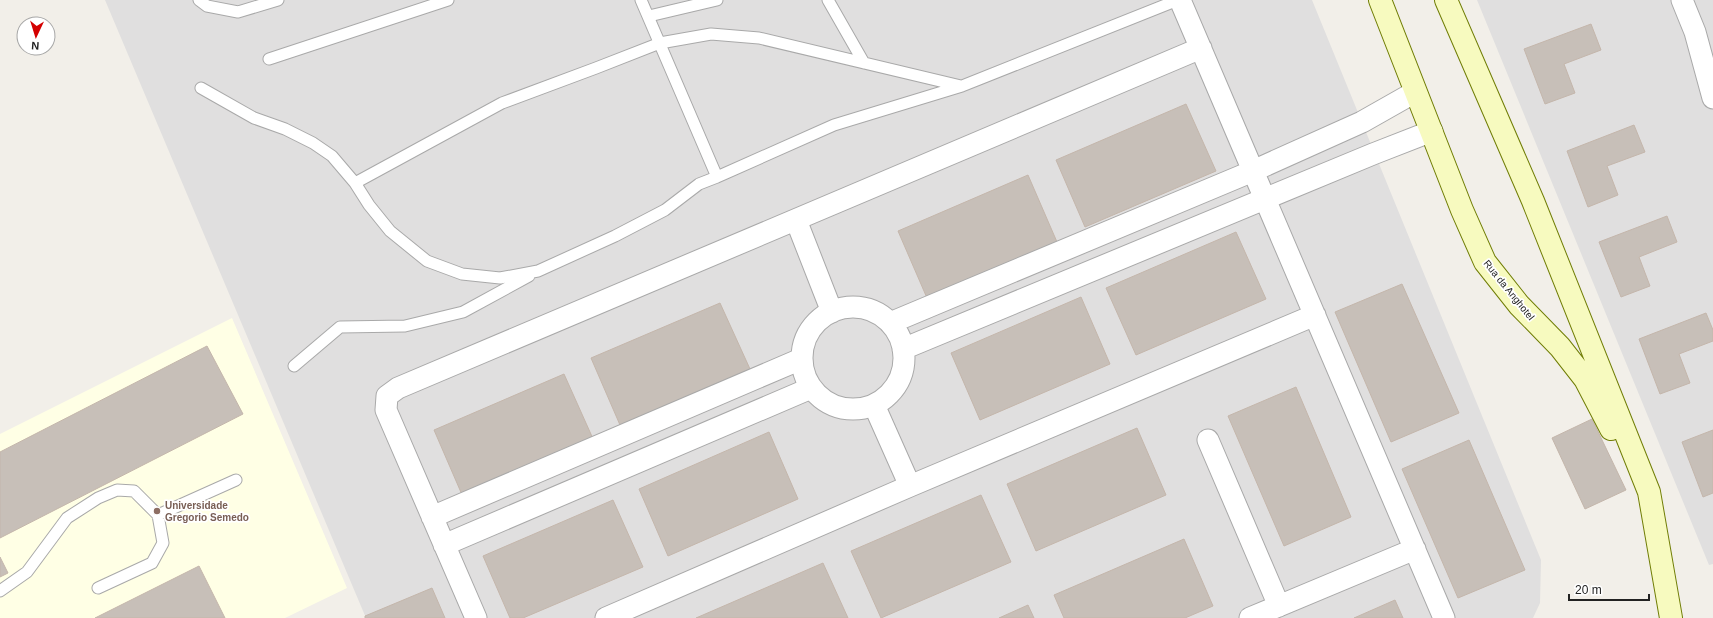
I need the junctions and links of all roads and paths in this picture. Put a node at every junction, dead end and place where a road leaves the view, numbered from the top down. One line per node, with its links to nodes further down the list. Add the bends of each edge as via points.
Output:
1 (199, 0): 2 (lane, via 207,6 238,12)
2 (278, 0)
3 (448, 0): 16 (lane)
4 (641, 0): 11 (lane)
5 (717, 0): 11 (lane)
6 (828, 0): 17 (lane)
7 (1179, 0): 15 (street); 18 (lane)
8 (1380, 0): 20 (main road, Rua da Anghotel)
9 (1446, 0): 40 (main road, Rua da Anghotel, via 1533,200)
10 (1682, 0): 12 (street)
11 (649, 16): 13 (lane)
12 (1695, 32): 14 (street); 21 (street)
13 (660, 43): 17 (lane, via 711,34 759,38); 24 (lane); 25 (lane, via 502,103)
14 (1713, 47)
15 (1201, 48): 23 (street); 27 (street)
16 (269, 59)
17 (864, 63): 18 (lane)
18 (962, 86): 24 (lane, via 834,125)
19 (201, 88): 25 (lane, via 254,118 313,143 332,156)
20 (1415, 92): 22 (main road, Rua da Anghotel); 23 (street, via 1362,122)
21 (1713, 98)
22 (1432, 131): 26 (street); 40 (main road, Rua da Anghotel, via 1485,262 1519,305 1560,347 1585,379)
23 (1253, 171): 26 (street); 31 (street)
24 (717, 177): 28 (lane, via 699,184 665,210 628,230)
25 (355, 183): 28 (lane, via 390,230 427,261 462,274 500,278)
26 (1265, 199): 30 (street); 32 (street)
27 (796, 220): 29 (street); 42 (street, via 398,388 387,396 386,410)
28 (538, 271): 34 (lane, via 463,312 405,326 340,327)
29 (832, 312): 31 (street, via 847,308 863,308 878,314); 33 (street, via 819,320 809,331)
30 (1315, 315): 39 (street); 44 (street)
31 (890, 323): 32 (street)
32 (904, 348): 36 (street, via 904,365 899,382 888,396)
33 (801, 359): 35 (street, via 804,374); 42 (street)
34 (294, 366)
35 (811, 388): 36 (street, via 823,400 839,408 857,409); 43 (street)
36 (874, 405): 39 (street)
37 (1208, 440): 47 (street)
38 (236, 480): 41 (lane)
39 (910, 486): 49 (street)
40 (1649, 492): 52 (main road, Rua da Anghotel)
41 (158, 515): 45 (lane, via 163,543 152,563); 46 (lane, via 134,491 117,490 98,498 67,518 27,572)
42 (432, 517): 43 (street)
43 (444, 545): 48 (street)
44 (1415, 549): 47 (street); 51 (street)
45 (98, 588)
46 (0, 591)
47 (1279, 606): 50 (street)
48 (476, 618)
49 (606, 618)
50 (1250, 618)
51 (1444, 618)
52 (1671, 618)

